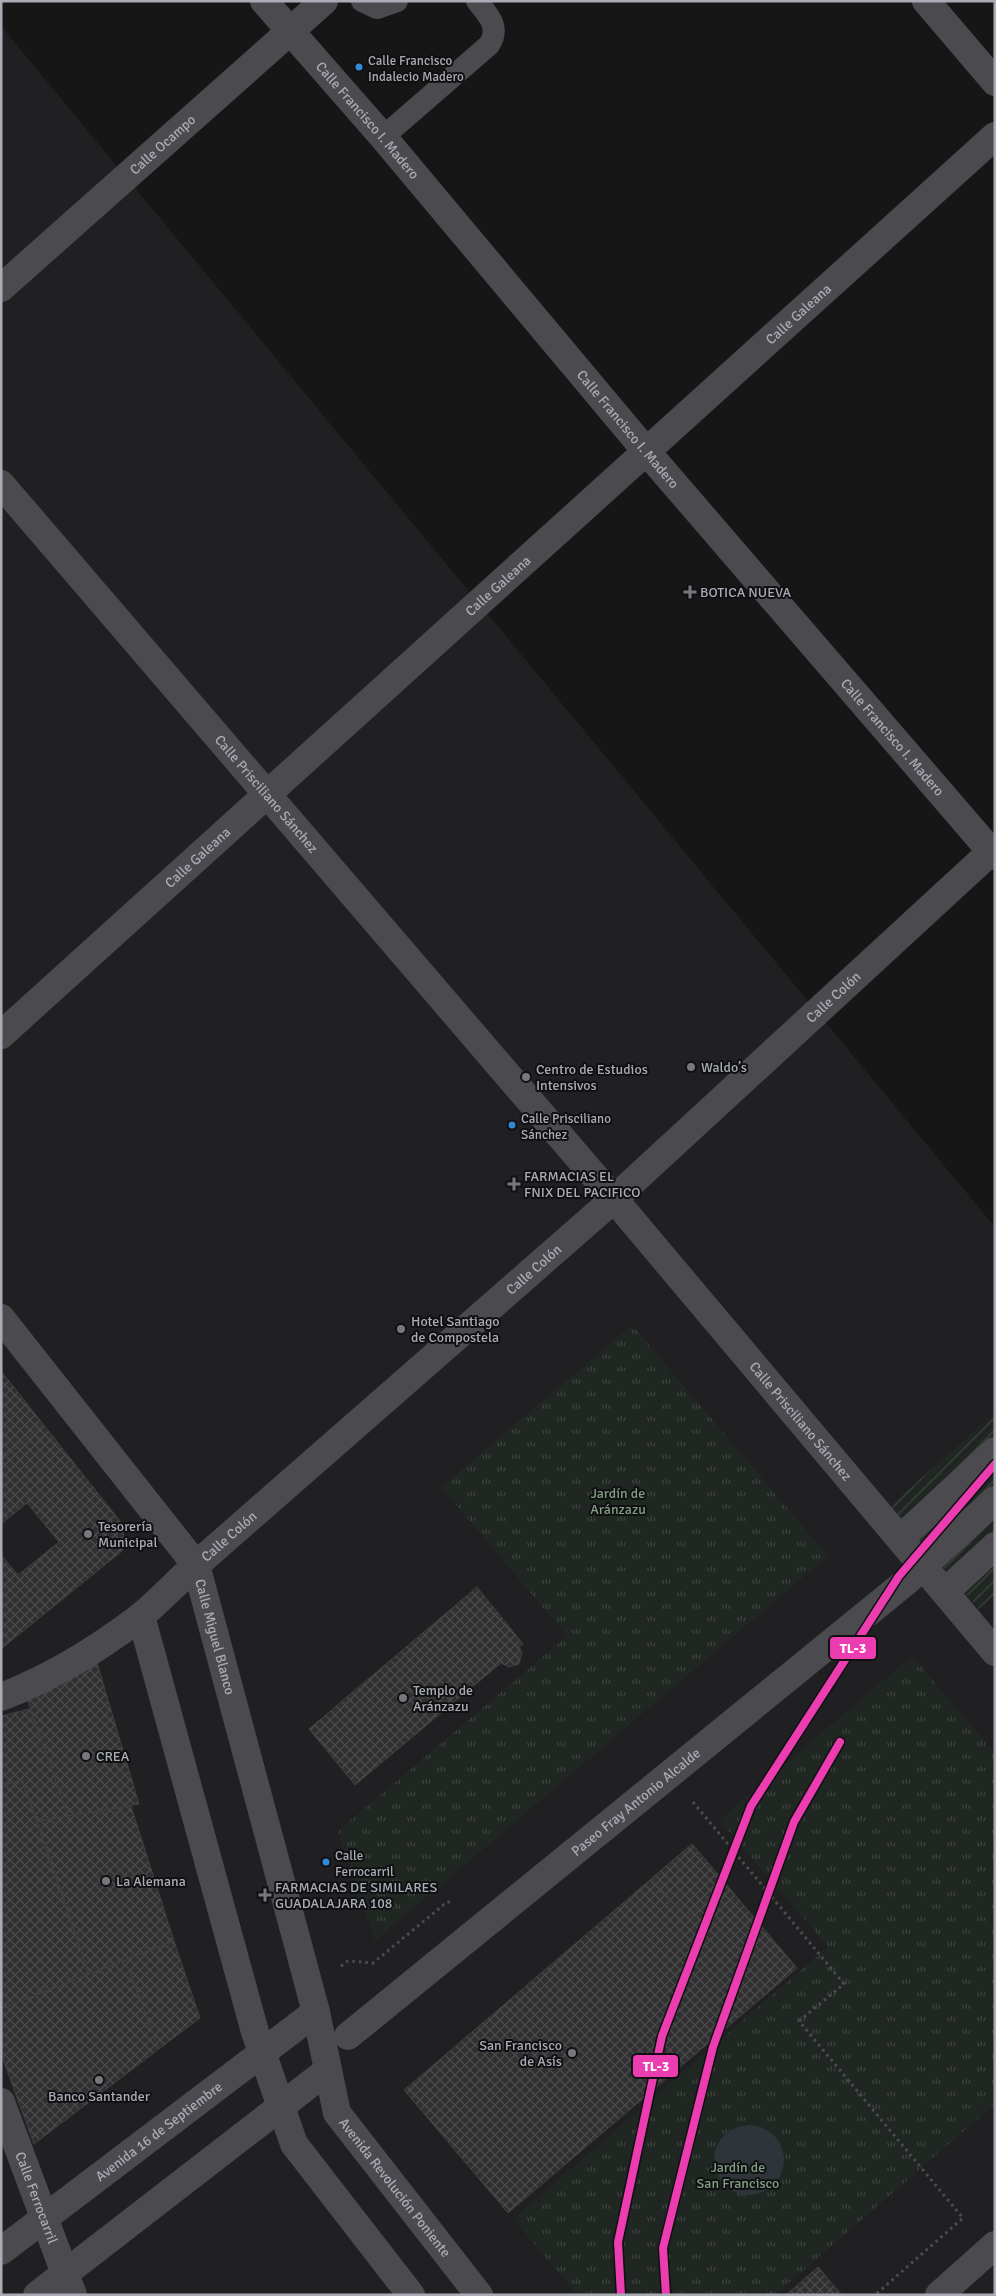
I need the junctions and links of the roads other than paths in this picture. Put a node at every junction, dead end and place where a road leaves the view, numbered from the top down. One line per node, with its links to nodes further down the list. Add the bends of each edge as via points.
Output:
1 (264, 1): 7 (street, Calle Francisco I. Madero)
2 (324, 1): 7 (street, Calle Ocampo)
3 (362, 1): 4 (lane, via 377,8)
4 (397, 1)
5 (477, 1): 10 (lane, via 495,28 489,45)
6 (926, 1): 8 (street)
7 (290, 32): 10 (street, Calle Francisco I. Madero); 11 (street, Calle Ocampo)
8 (995, 82)
9 (995, 136): 12 (street, Calle Galeana)
10 (383, 137): 12 (street, Calle Francisco I. Madero)
11 (1, 288)
12 (646, 451): 14 (street, Calle Galeana); 15 (street, Calle Francisco I. Madero)
13 (1, 484): 14 (street, Calle Prisciliano Sánchez)
14 (267, 794): 16 (street, Calle Galeana); 17 (street, Calle Prisciliano Sánchez)
15 (993, 851): 17 (street, Calle Colón)
16 (1, 1035)
17 (614, 1199): 21 (street, Calle Prisciliano Sánchez); 23 (street, Calle Colón)
18 (1, 1318): 23 (street, Calle Miguel Blanco)
19 (995, 1451): 21 (street)
20 (995, 1500): 24 (street)
21 (900, 1539): 24 (street, Calle Prisciliano Sánchez)
22 (995, 1546): 25 (street)
23 (196, 1565): 26 (street, Calle Colón); 29 (street, Calle Miguel Blanco)
24 (923, 1566): 25 (street, Calle Prisciliano Sánchez); 30 (street, Paseo Fray Antonio Alcalde)
25 (945, 1592): 27 (street, Calle Prisciliano Sánchez)
26 (141, 1616): 28 (street, Calle Colón, via 87,1654 26,1688); 31 (street)
27 (995, 1652)
28 (1, 1696)
29 (316, 2012): 31 (street, Avenida 16 de Septiembre); 32 (street, Avenida Revolución Poniente)
30 (348, 2036)
31 (262, 2053): 34 (street); 35 (street, Avenida 16 de Septiembre)
32 (328, 2070): 34 (street); 41 (street, Avenida Revolución Poniente, via 338,2112)
33 (1, 2102): 35 (street, Calle Ferrocarril)
34 (280, 2107): 38 (street); 40 (street, via 294,2144)
35 (44, 2219): 37 (street, Avenida 16 de Septiembre); 38 (street, Calle Ferrocarril)
36 (995, 2245): 42 (street)
37 (1, 2251)
38 (69, 2284): 39 (street)
39 (37, 2295)
40 (411, 2295)
41 (479, 2295)
42 (939, 2295)

